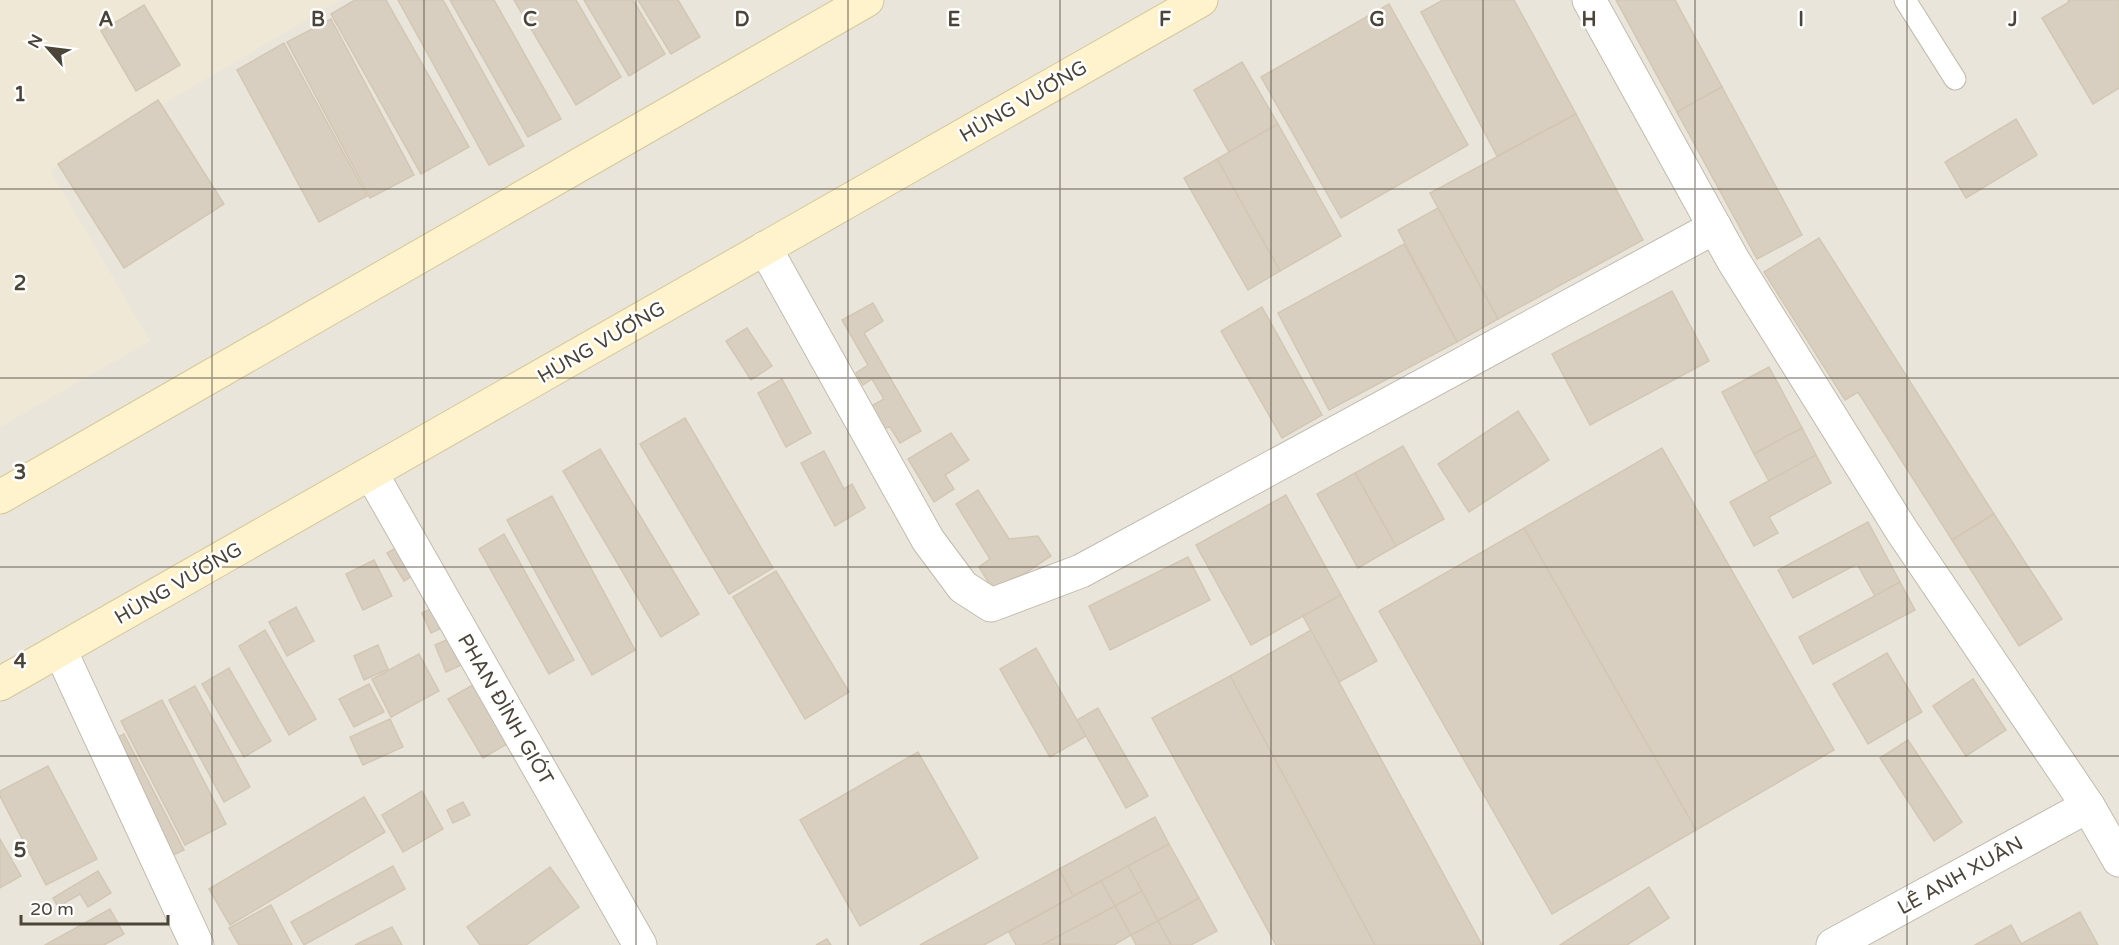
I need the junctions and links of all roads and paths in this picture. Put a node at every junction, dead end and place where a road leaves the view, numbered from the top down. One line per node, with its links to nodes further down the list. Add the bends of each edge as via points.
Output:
1 (867, 0): 9 (main road)
2 (1202, 0): 7 (main road, HÙNG VƯƠNG)
3 (1589, 0): 6 (street)
4 (1905, 0): 5 (lane)
5 (1955, 79)
6 (1715, 227): 7 (street, via 1081,571 991,605 963,587 928,540); 12 (street, via 1902,531)
7 (765, 248): 8 (main road, HÙNG VƯƠNG)
8 (371, 473): 10 (main road, HÙNG VƯƠNG); 15 (street, PHAN ĐÌNH GIÓT)
9 (0, 497)
10 (60, 650): 11 (main road, HÙNG VƯƠNG); 14 (street)
11 (0, 684)
12 (2088, 806): 13 (street); 16 (street, LÊ ANH XUÂN)
13 (2119, 860)
14 (197, 945)
15 (640, 945)
16 (1833, 945)

